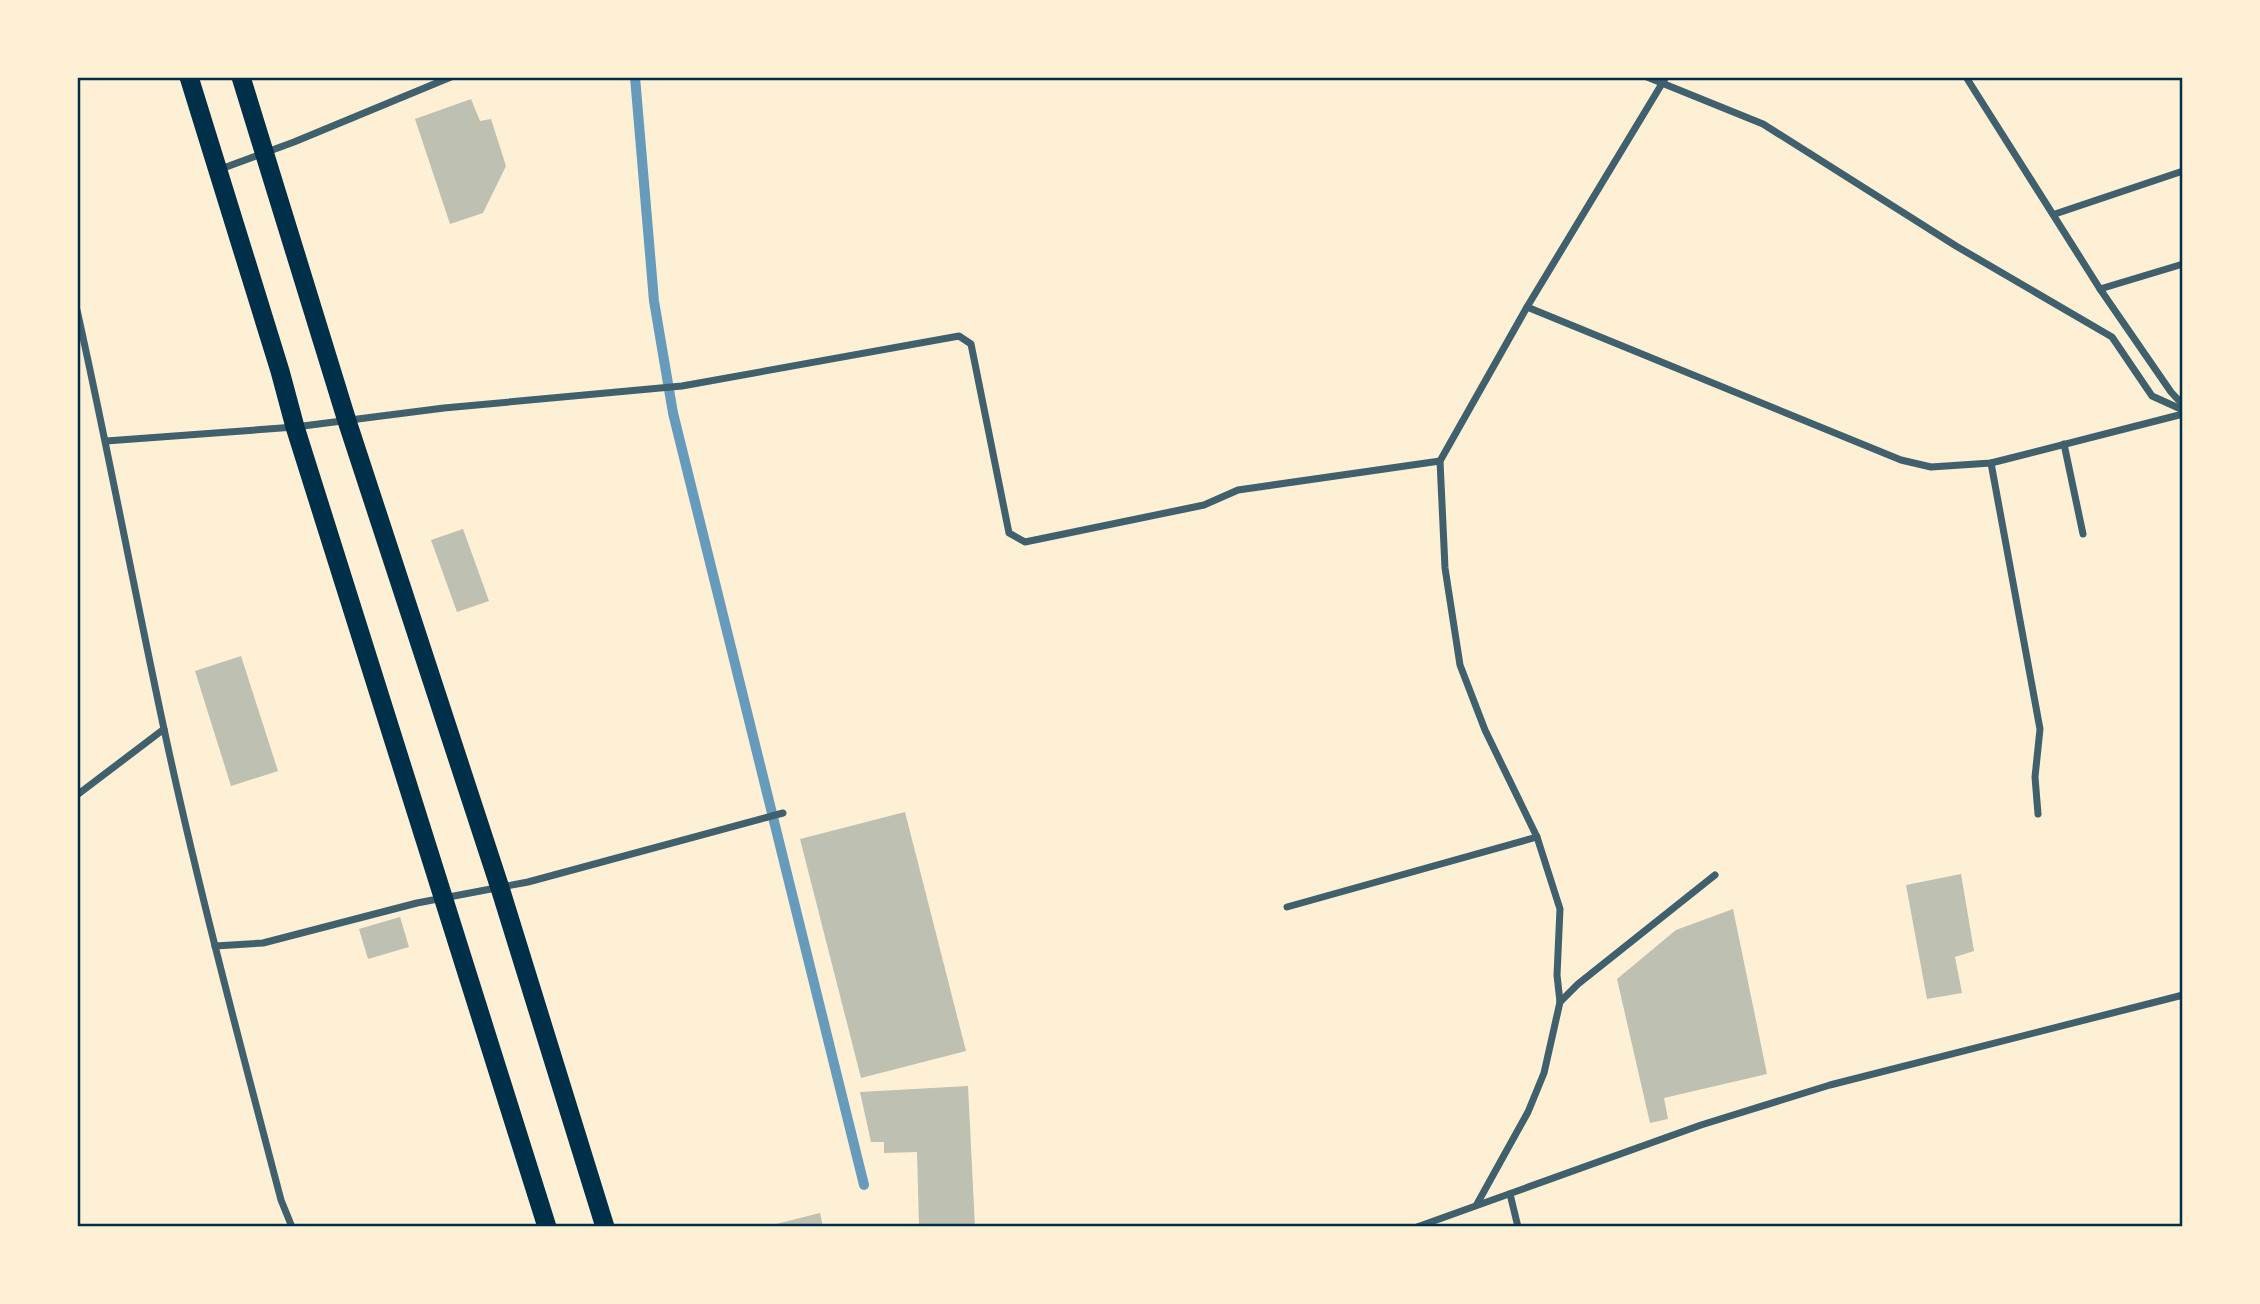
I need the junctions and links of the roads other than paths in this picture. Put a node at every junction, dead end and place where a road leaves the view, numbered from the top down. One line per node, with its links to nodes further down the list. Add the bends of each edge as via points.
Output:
1 (189, 77): 8 (highway)
2 (241, 77): 7 (highway)
3 (452, 77): 7 (street)
4 (1647, 77): 6 (street)
5 (1966, 77): 10 (street)
6 (1664, 80): 13 (street); 15 (street, via 1763,124 1956,246 2112,337 2152,396)
7 (263, 152): 8 (street); 16 (highway)
8 (216, 170): 17 (highway)
9 (2183, 171): 10 (street)
10 (2055, 214): 12 (street)
11 (2183, 264): 12 (street)
12 (2100, 289): 15 (street)
13 (1527, 307): 20 (street); 21 (street, via 1901,460 1931,467)
14 (77, 310): 18 (street)
15 (2183, 410): 19 (street)
16 (347, 422): 17 (street); 20 (street, via 444,408 682,386 959,336 971,344 1009,533 1025,542 1204,505 1238,490); 29 (highway)
17 (295, 427): 18 (street); 30 (highway)
18 (106, 441): 23 (street)
19 (2064, 444): 21 (street); 22 (street)
20 (1440, 461): 27 (street, via 1445,568 1460,665 1485,730)
21 (1991, 463): 26 (street, via 2040,729 2035,777)
22 (2083, 534)
23 (164, 729): 24 (street); 32 (street)
24 (77, 795)
25 (783, 813): 29 (street)
26 (2038, 814)
27 (1537, 837): 31 (street); 34 (street, via 1560,909)
28 (1715, 875): 34 (street)
29 (500, 888): 30 (street); 39 (highway)
30 (443, 900): 32 (street, via 263,943); 38 (highway)
31 (1287, 908)
32 (215, 946): 37 (street)
33 (2183, 995): 35 (street, via 1830,1085 1701,1125)
34 (1560, 1002): 36 (street, via 1544,1073)
35 (1510, 1194): 36 (street); 41 (street)
36 (1478, 1203): 40 (street)
37 (292, 1227)
38 (547, 1227)
39 (605, 1227)
40 (1417, 1227)
41 (1518, 1227)

